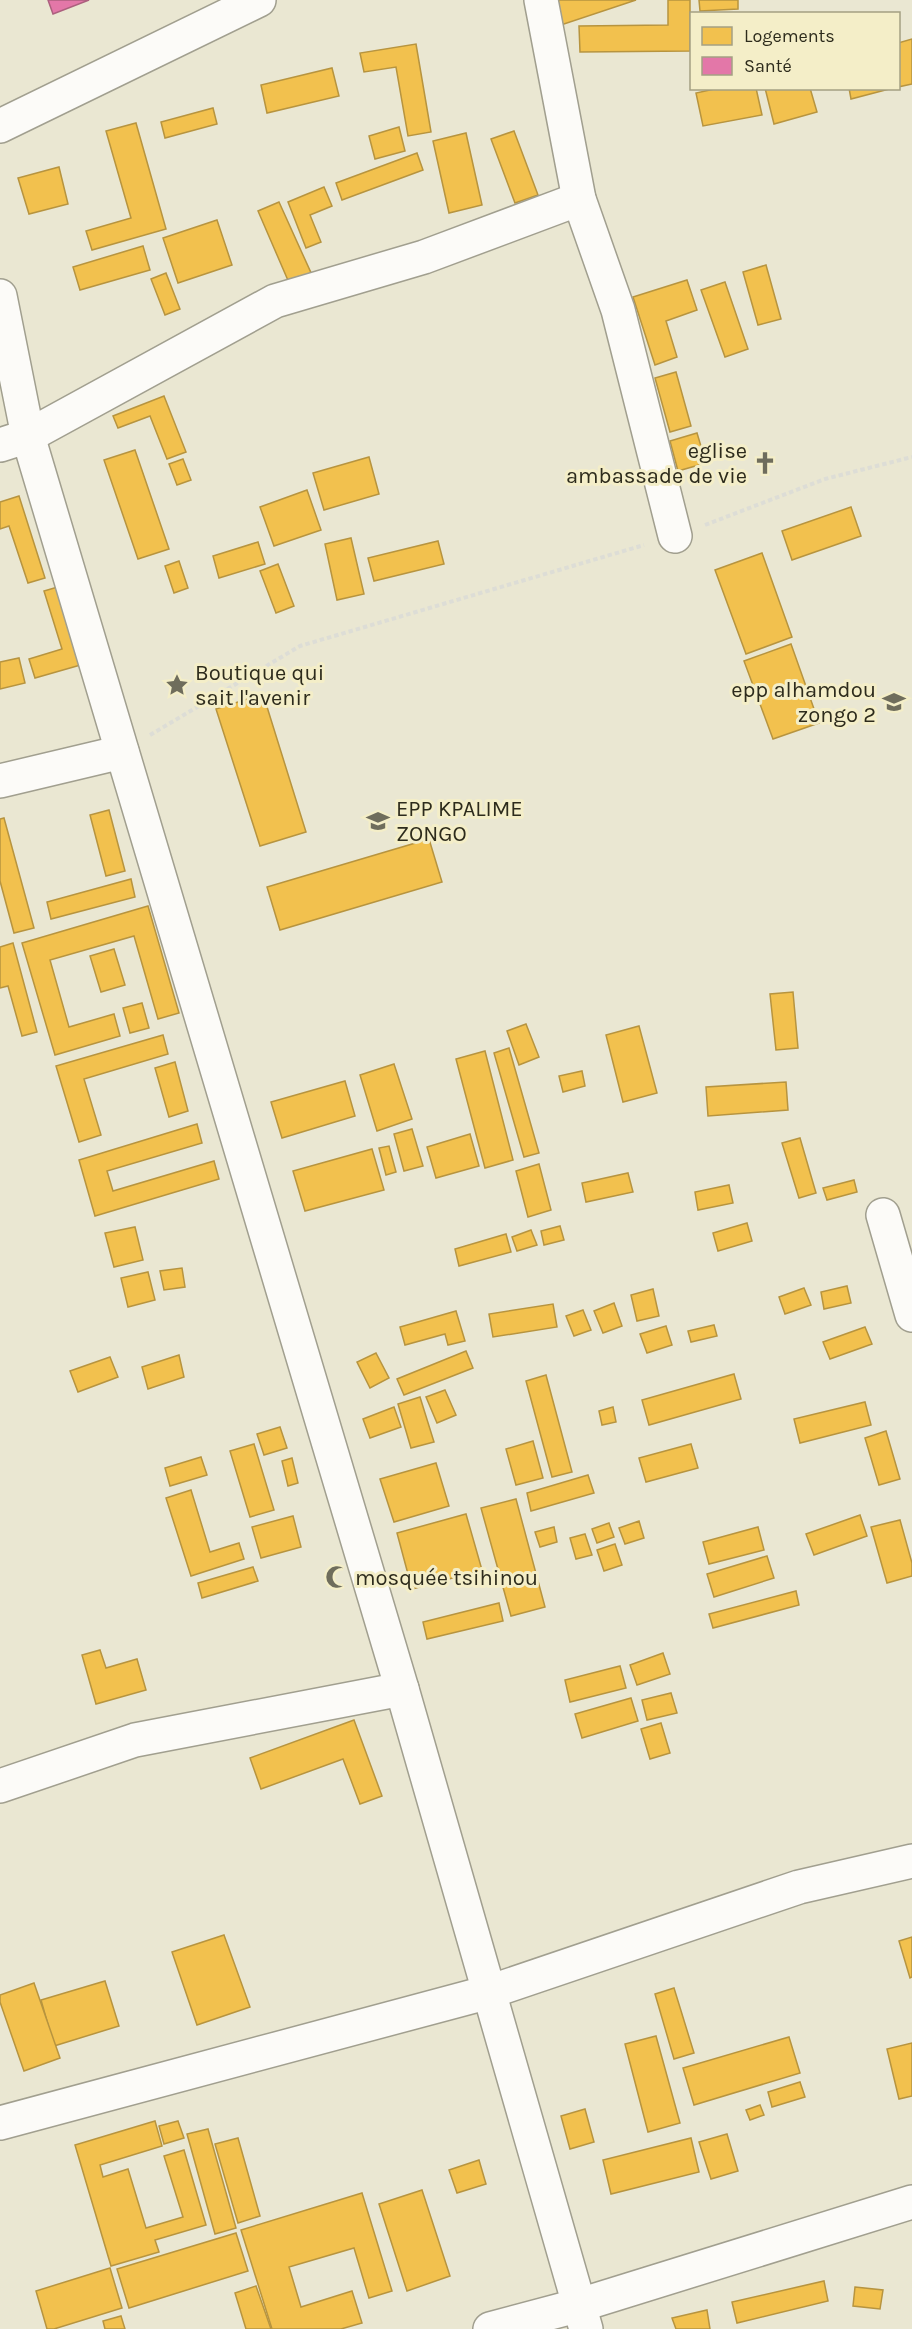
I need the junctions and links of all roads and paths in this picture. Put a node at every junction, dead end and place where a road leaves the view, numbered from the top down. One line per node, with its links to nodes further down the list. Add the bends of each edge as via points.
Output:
1 (259, 0): 3 (street)
2 (541, 0): 4 (street)
3 (0, 126)
4 (579, 199): 6 (street, via 424,257 275,301); 8 (street, via 618,310)
5 (0, 296): 6 (street)
6 (14, 440): 9 (street)
7 (912, 457): 8 (path, via 825,479)
8 (675, 536): 9 (path, via 300,646)
9 (122, 752): 10 (street); 13 (street)
10 (0, 781)
11 (884, 1215): 12 (street)
12 (912, 1315)
13 (402, 1689): 14 (street, via 135,1740); 16 (street)
14 (0, 1786)
15 (912, 1861): 16 (street, via 799,1887)
16 (489, 1992): 17 (street); 19 (street)
17 (0, 2123)
18 (912, 2202): 19 (street)
19 (583, 2317): 20 (street)
20 (490, 2329)

